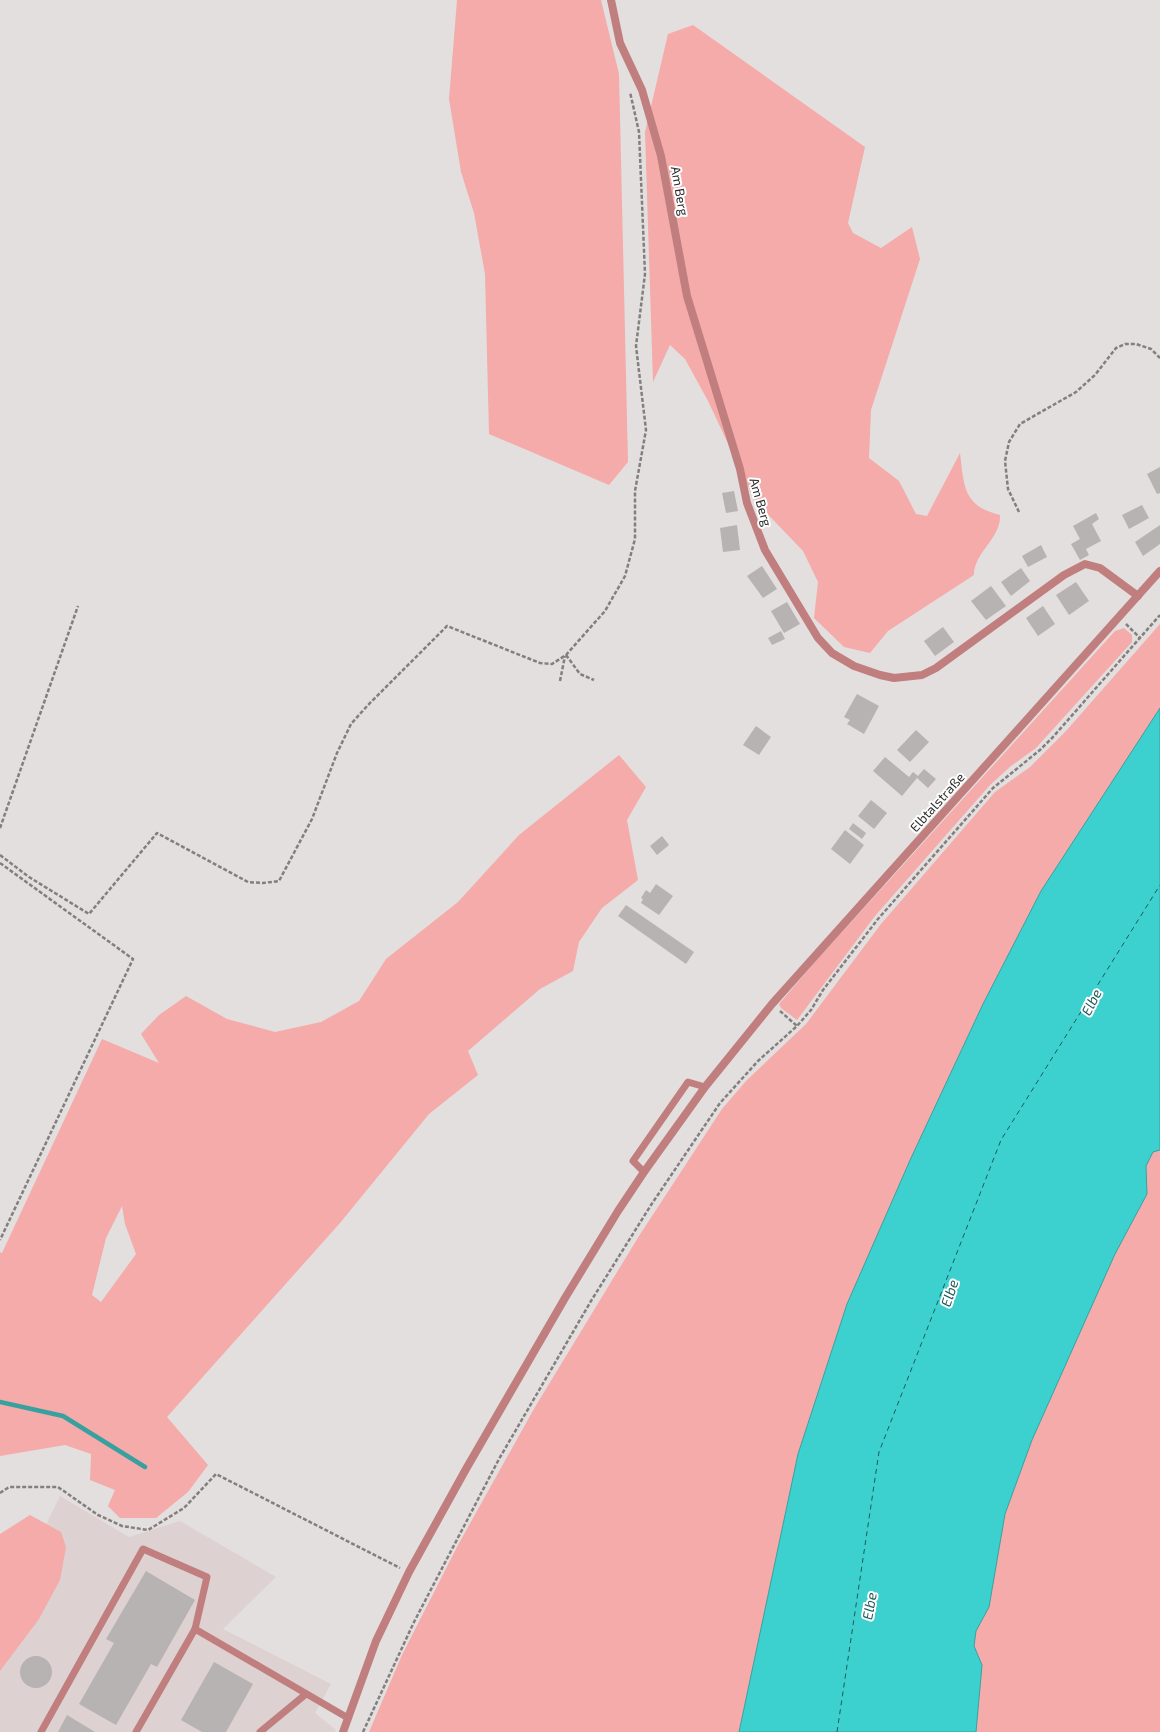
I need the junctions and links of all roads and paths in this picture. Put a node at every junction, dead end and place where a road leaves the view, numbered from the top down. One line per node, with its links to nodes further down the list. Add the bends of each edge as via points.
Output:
1 (611, 0): 6 (street, Am Berg, via 620,43 642,90 661,156 687,296 740,469 747,503 765,550 818,638 832,653 854,666 894,678 908,677 922,675 936,668 1064,575 1085,564 1100,568)
2 (629, 91): 11 (path, via 639,132 645,274 636,346 646,430 635,491 635,539 625,576 605,611)
3 (1160, 358): 4 (path, via 1150,349 1136,344 1125,344 1116,348 1095,375 1076,392 1020,424 1009,442 1005,461 1008,489)
4 (1019, 512)
5 (1160, 571): 6 (street, Elbtalstraße)
6 (1138, 596): 9 (street, Elbtalstraße)
7 (78, 606): 14 (path)
8 (1160, 615): 10 (path)
9 (1119, 617): 10 (path); 17 (street, Elbtalstraße)
10 (1140, 638): 18 (path, via 1053,737 993,788 878,919)
11 (566, 655): 12 (path, via 580,674); 13 (path); 15 (path, via 552,664 540,663 447,626 351,724 312,819 278,880 248,882 157,833 89,914 29,877)
12 (594, 680)
13 (560, 681)
14 (0, 828)
15 (0, 855)
16 (0, 863): 21 (path, via 133,959)
17 (772, 1004): 18 (path); 19 (street, Elbtalstraße)
18 (797, 1026): 31 (path, via 758,1061 720,1103 651,1205 591,1301 499,1459 414,1622)
19 (706, 1087): 20 (street, Elbtalstraße); 20 (lane, via 688,1082 632,1162)
20 (644, 1172): 23 (street, Elbtalstraße, via 565,1298)
21 (0, 1240)
22 (0, 1493): 23 (path, via 9,1487 58,1487 98,1515 116,1524 148,1530 184,1508 216,1474)
23 (409, 1572): 26 (street, Elbtalstraße, via 376,1641)
24 (195, 1629): 25 (lane); 27 (lane, via 207,1577 143,1549); 28 (lane)
25 (306, 1694): 26 (lane); 29 (lane)
26 (348, 1718): 30 (street, Elbtalstraße)
27 (41, 1732)
28 (136, 1732)
29 (260, 1732)
30 (343, 1732)
31 (363, 1732)

